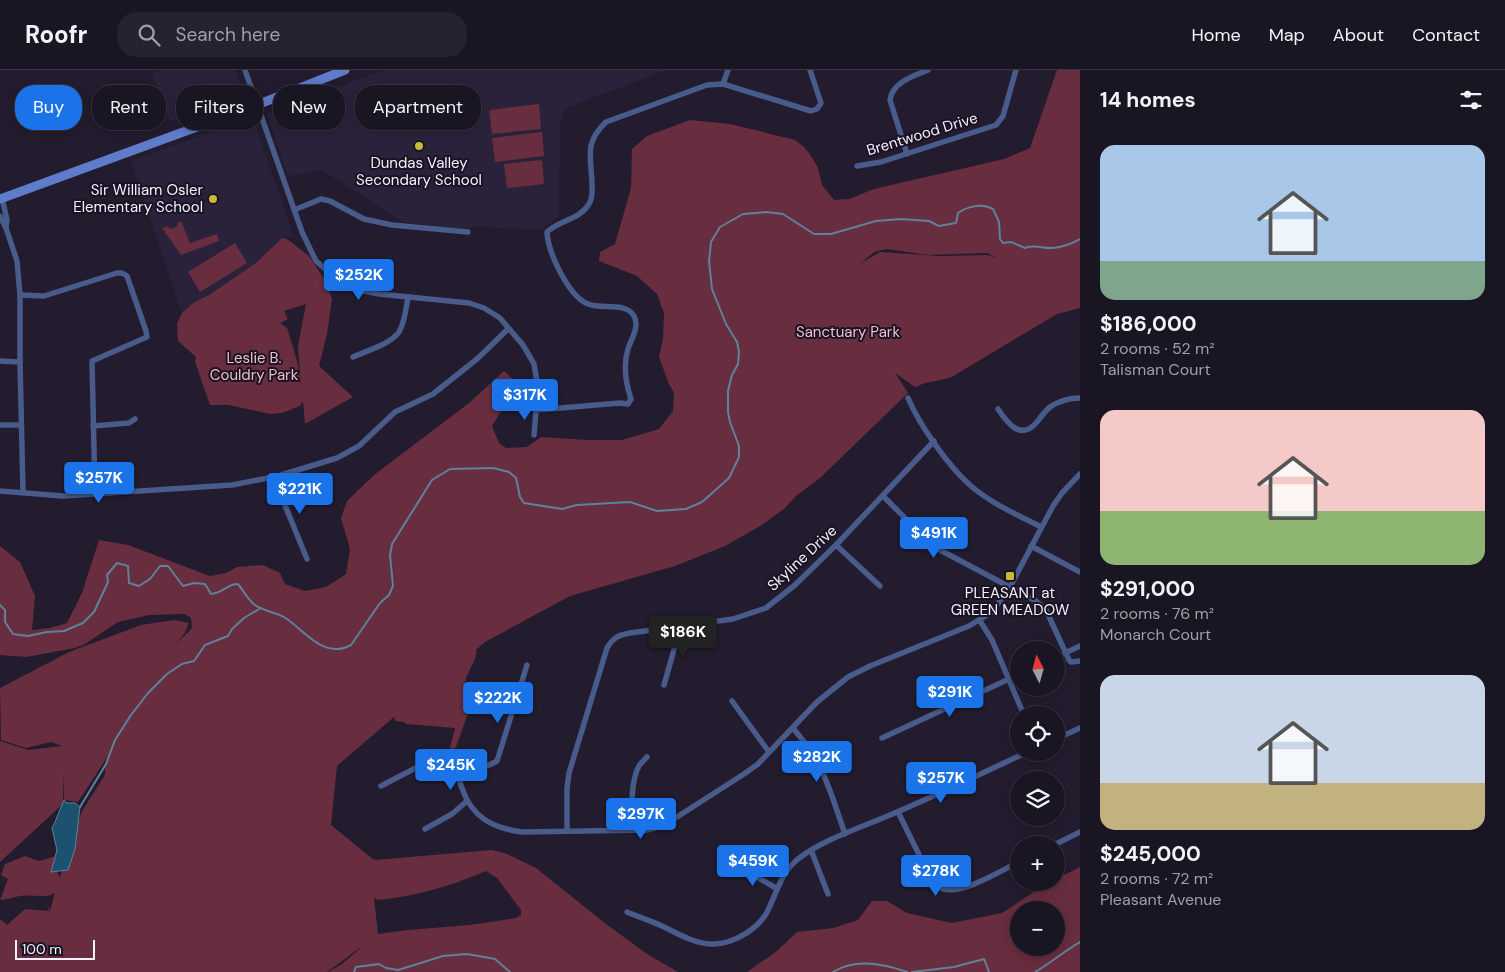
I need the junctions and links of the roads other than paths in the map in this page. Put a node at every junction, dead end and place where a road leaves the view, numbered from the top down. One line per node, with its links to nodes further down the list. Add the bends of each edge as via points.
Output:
1 (245, 70): 8 (street)
2 (345, 70): 9 (main road)
3 (728, 70): 7 (street)
4 (810, 70): 7 (street, via 821,103 810,111)
5 (928, 70): 12 (street, via 906,80 891,94 890,100)
6 (1016, 70): 12 (street, Brentwood Drive, via 1003,116 996,125)
7 (723, 84): 28 (street, via 694,89 606,122 592,138 591,201 583,213 552,227 547,232 547,242 577,298 590,305 630,311 636,319 626,362 631,399 628,404)
8 (250, 85)
9 (263, 103)
10 (263, 122): 15 (street)
11 (188, 130): 14 (main road)
12 (907, 154): 13 (street, Brentwood Drive)
13 (857, 166)
14 (1, 198): 17 (street, via 8,220)
15 (294, 210): 18 (street, via 321,199 364,219); 20 (street, via 316,261 340,283 379,294)
16 (0, 216): 17 (street)
17 (6, 228): 19 (street, via 17,261)
18 (468, 232)
19 (20, 295): 24 (street); 32 (street, via 44,296 117,273 127,276 147,337 92,361)
20 (408, 297): 21 (street, via 469,303 500,318); 22 (street, via 403,323 392,340)
21 (508, 329): 28 (street, via 534,364); 36 (street, via 460,374 434,394 395,412 359,446 337,458)
22 (353, 357)
23 (0, 360): 24 (street)
24 (20, 362): 31 (street)
25 (908, 398): 34 (street)
26 (1080, 398): 27 (street, via 1064,400 1049,408 1032,428 1025,431 1019,431 1006,421)
27 (998, 409)
28 (537, 410): 33 (street)
29 (135, 419): 32 (street, via 129,423)
30 (0, 425): 31 (street)
31 (21, 425): 38 (street)
32 (93, 426): 39 (street)
33 (534, 435)
34 (934, 441): 40 (street, Skyline Drive); 41 (street, via 972,486)
35 (1080, 474): 41 (street, via 1062,492)
36 (278, 476): 39 (street, via 232,485); 44 (street, via 282,498)
37 (0, 492): 38 (street)
38 (24, 492): 39 (street, via 63,496)
39 (95, 494)
40 (883, 496): 42 (street, Skyline Drive); 47 (street, via 931,544)
41 (1041, 527): 43 (street)
42 (836, 545): 46 (street); 49 (street, Skyline Drive, via 766,608 733,619)
43 (1031, 546): 45 (street); 47 (street)
44 (307, 559)
45 (1080, 572)
46 (880, 586)
47 (1010, 587): 48 (street, via 992,612); 50 (street, via 1046,610)
48 (980, 621): 55 (street, via 992,640); 59 (street, via 848,677)
49 (681, 625): 56 (street); 71 (street, Skyline Drive, via 619,635 612,640 569,773)
50 (1060, 641)
51 (1080, 646): 52 (street)
52 (1065, 653): 53 (street, via 1072,662)
53 (1080, 662)
54 (527, 666): 66 (street, via 497,761 489,766)
55 (1008, 679): 58 (street); 62 (street)
56 (664, 685)
57 (732, 701): 63 (street)
58 (1020, 706)
59 (793, 728): 63 (street); 74 (street, via 824,773)
60 (1080, 728): 61 (street)
61 (1065, 735)
62 (882, 738)
63 (769, 752): 72 (street, via 758,764 663,826)
64 (647, 757): 72 (street, via 639,767 635,782)
65 (1010, 760): 69 (street)
66 (458, 770): 67 (street, via 453,762 427,762); 68 (street)
67 (381, 786)
68 (468, 801): 70 (street); 71 (street, via 479,816 505,830)
69 (898, 812): 74 (street); 77 (street, via 933,883 943,889 975,884)
70 (425, 829)
71 (568, 830): 72 (street)
72 (632, 830)
73 (1080, 832): 75 (street)
74 (844, 834): 76 (street)
75 (1065, 840)
76 (811, 850): 79 (street, via 797,860); 80 (street)
77 (1010, 866)
78 (740, 868): 79 (street)
79 (776, 888): 81 (street, via 765,915 752,929 715,944 690,940)
80 (828, 894)
81 (627, 912)

